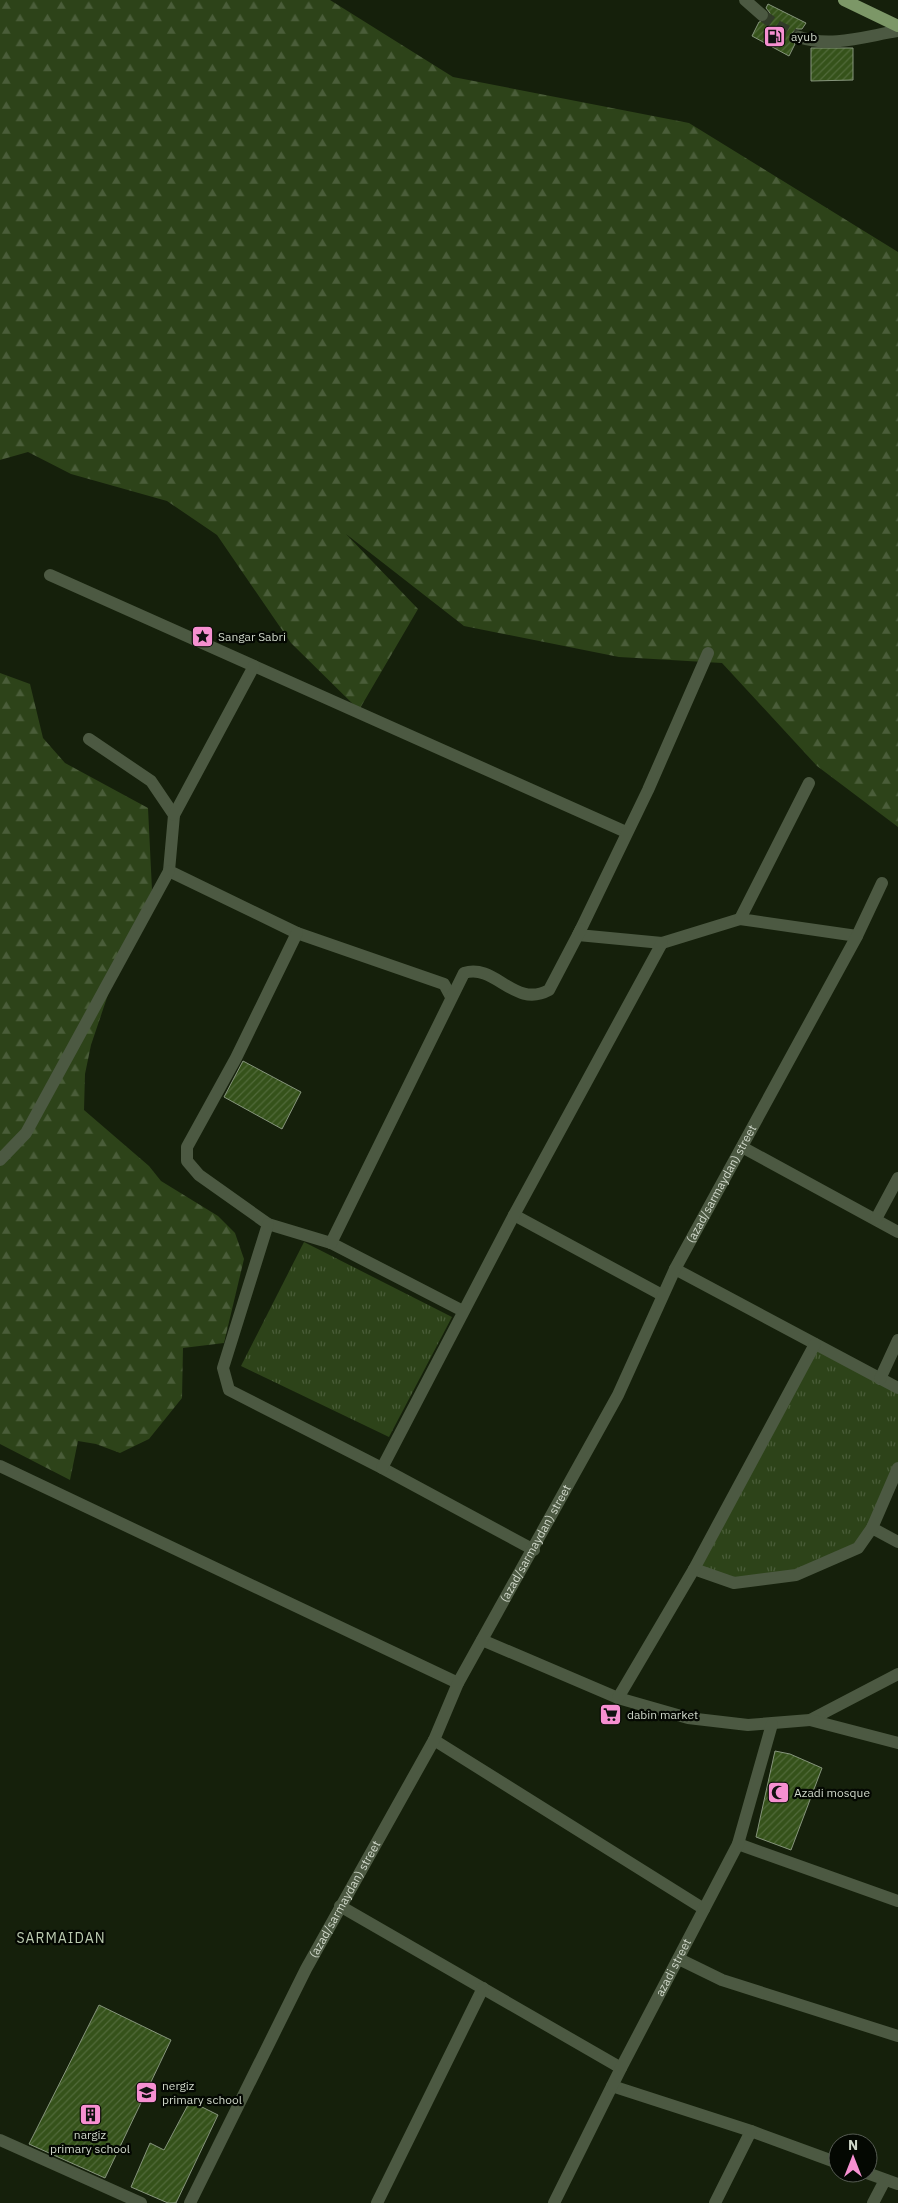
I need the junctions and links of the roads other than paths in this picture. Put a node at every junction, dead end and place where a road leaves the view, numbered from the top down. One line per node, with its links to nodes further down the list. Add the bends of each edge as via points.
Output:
1 (745, 0): 3 (street)
2 (844, 0): 4 (main road)
3 (762, 15)
4 (898, 26)
5 (898, 31): 6 (street, via 850,40)
6 (799, 37)
7 (50, 575): 9 (street)
8 (708, 653): 13 (street, via 648,790)
9 (254, 666): 12 (street); 13 (street)
10 (89, 739): 12 (street, via 151,781)
11 (809, 783): 16 (street)
12 (174, 815): 14 (street)
13 (626, 832): 17 (street)
14 (169, 870): 18 (street); 23 (street, via 26,1133)
15 (882, 883): 19 (street, (azad/sarmaydan) street)
16 (740, 919): 19 (street); 20 (street)
17 (581, 929): 20 (street, via 578,935); 21 (street, via 549,990 540,995 528,996 485,974 471,971 464,973)
18 (298, 933): 21 (street, via 444,984); 27 (street, via 188,1147 188,1161 199,1175)
19 (857, 936): 22 (street, (azad/sarmaydan) street)
20 (662, 943): 25 (street)
21 (451, 997): 29 (street, via 447,1011)
22 (742, 1147): 26 (street); 30 (street, (azad/sarmaydan) street)
23 (0, 1160)
24 (898, 1178): 26 (street)
25 (514, 1215): 31 (street); 32 (street)
26 (876, 1219): 28 (street)
27 (268, 1224): 29 (street); 38 (street, via 223,1368 229,1390)
28 (898, 1232)
29 (331, 1243): 32 (street)
30 (675, 1269): 31 (street, (azad/sarmaydan) street); 34 (street)
31 (662, 1295): 42 (street, (azad/sarmaydan) street, via 618,1395)
32 (463, 1311): 38 (street)
33 (898, 1340): 35 (street)
34 (815, 1344): 35 (street); 43 (street)
35 (880, 1379): 36 (street)
36 (898, 1388)
37 (0, 1466): 46 (street)
38 (382, 1468): 42 (street)
39 (898, 1468): 40 (street)
40 (872, 1528): 41 (street); 43 (street, via 858,1548 796,1575 734,1583)
41 (898, 1542)
42 (534, 1550): 44 (street, (azad/sarmaydan) street)
43 (694, 1569): 47 (street)
44 (482, 1640): 46 (street, (azad/sarmaydan) street); 47 (street)
45 (898, 1674): 48 (street)
46 (458, 1683): 50 (street, (azad/sarmaydan) street)
47 (618, 1698): 49 (street, via 688,1718 748,1725)
48 (810, 1720): 49 (street); 51 (street)
49 (772, 1724): 52 (street, azadi street)
50 (434, 1740): 54 (street, (azad/sarmaydan) street); 55 (street)
51 (898, 1742)
52 (738, 1844): 53 (street); 55 (street, azadi street)
53 (898, 1901)
54 (340, 1906): 57 (street); 68 (street, (azad/sarmaydan) street)
55 (704, 1909): 56 (street, azadi street)
56 (680, 1959): 58 (street, via 722,1980); 59 (street, azadi street)
57 (483, 1988): 59 (street); 69 (street)
58 (898, 2036)
59 (621, 2068): 60 (street, azadi street)
60 (612, 2086): 61 (street); 70 (street, azadi street)
61 (751, 2131): 63 (street); 71 (street)
62 (0, 2140): 67 (street)
63 (828, 2158)
64 (878, 2177): 65 (street)
65 (885, 2180): 66 (street); 72 (street)
66 (898, 2184)
67 (141, 2203)
68 (190, 2203)
69 (377, 2203)
70 (554, 2203)
71 (715, 2203)
72 (873, 2203)

